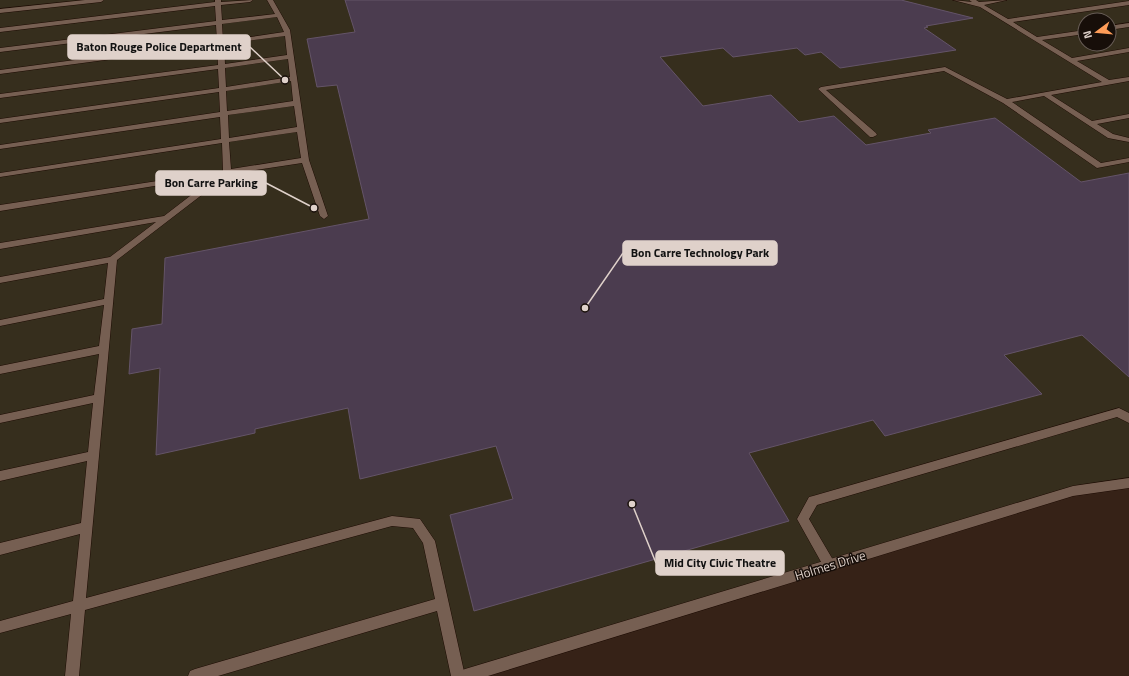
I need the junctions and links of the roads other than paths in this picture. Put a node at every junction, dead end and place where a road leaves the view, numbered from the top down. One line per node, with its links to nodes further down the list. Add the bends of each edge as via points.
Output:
1 (101, 0): 11 (street)
2 (250, 0): 7 (street)
3 (270, 0): 12 (street)
4 (956, 0): 10 (street)
5 (972, 0): 9 (street)
6 (1004, 0): 9 (street)
7 (218, 2): 14 (street); 17 (street)
8 (1129, 3): 13 (street)
9 (978, 4): 10 (street)
10 (985, 8): 13 (street)
11 (0, 11)
12 (278, 15): 14 (street); 19 (street)
13 (1007, 21): 20 (street)
14 (219, 23): 21 (street); 22 (street)
15 (1129, 25): 16 (street)
16 (1117, 27)
17 (0, 30)
18 (1077, 33): 20 (street)
19 (287, 34): 21 (street); 24 (street)
20 (1037, 39): 25 (street)
21 (220, 43): 26 (street); 27 (street)
22 (0, 50)
23 (1129, 50): 25 (street)
24 (290, 57): 26 (street); 28 (street)
25 (1070, 60): 30 (street)
26 (221, 66): 31 (street); 33 (street)
27 (0, 72)
28 (294, 78): 31 (street); 35 (street)
29 (1129, 79): 30 (street)
30 (1107, 82): 32 (street)
31 (222, 90): 36 (street); 38 (street)
32 (1045, 94): 34 (street); 39 (street)
33 (0, 96)
34 (1006, 101): 41 (street, via 944,69 821,88); 46 (street, via 1100,166)
35 (297, 103): 36 (street); 40 (street)
36 (224, 114): 42 (street); 44 (street)
37 (1129, 116): 39 (street)
38 (0, 121)
39 (1091, 123): 43 (street, via 1111,136)
40 (300, 129): 42 (street); 45 (street)
41 (872, 135)
42 (225, 140): 47 (street); 48 (street)
43 (1129, 140)
44 (0, 147)
45 (305, 160): 47 (street); 50 (street)
46 (1129, 160)
47 (226, 172): 49 (street); 51 (street)
48 (0, 175)
49 (0, 208)
50 (324, 216)
51 (167, 218): 52 (street); 53 (street)
52 (0, 246)
53 (113, 259): 54 (street); 55 (street)
54 (0, 280)
55 (108, 301): 56 (street); 57 (street)
56 (0, 322)
57 (104, 349): 58 (street); 59 (street)
58 (0, 370)
59 (99, 398): 60 (street); 62 (street)
60 (0, 419)
61 (1129, 419): 67 (street, via 1119,412 813,501 803,518)
62 (94, 455): 63 (street); 65 (street)
63 (0, 476)
64 (1129, 483): 67 (street, Holmes Drive, via 1073,491)
65 (87, 527): 66 (street); 69 (street)
66 (0, 549)
67 (830, 565): 74 (street, Holmes Drive)
68 (442, 603): 69 (street, via 429,541 416,523 392,521); 72 (street); 73 (street)
69 (79, 606): 70 (street); 71 (street)
70 (0, 627)
71 (72, 676)
72 (195, 676)
73 (458, 676)
74 (465, 676)

